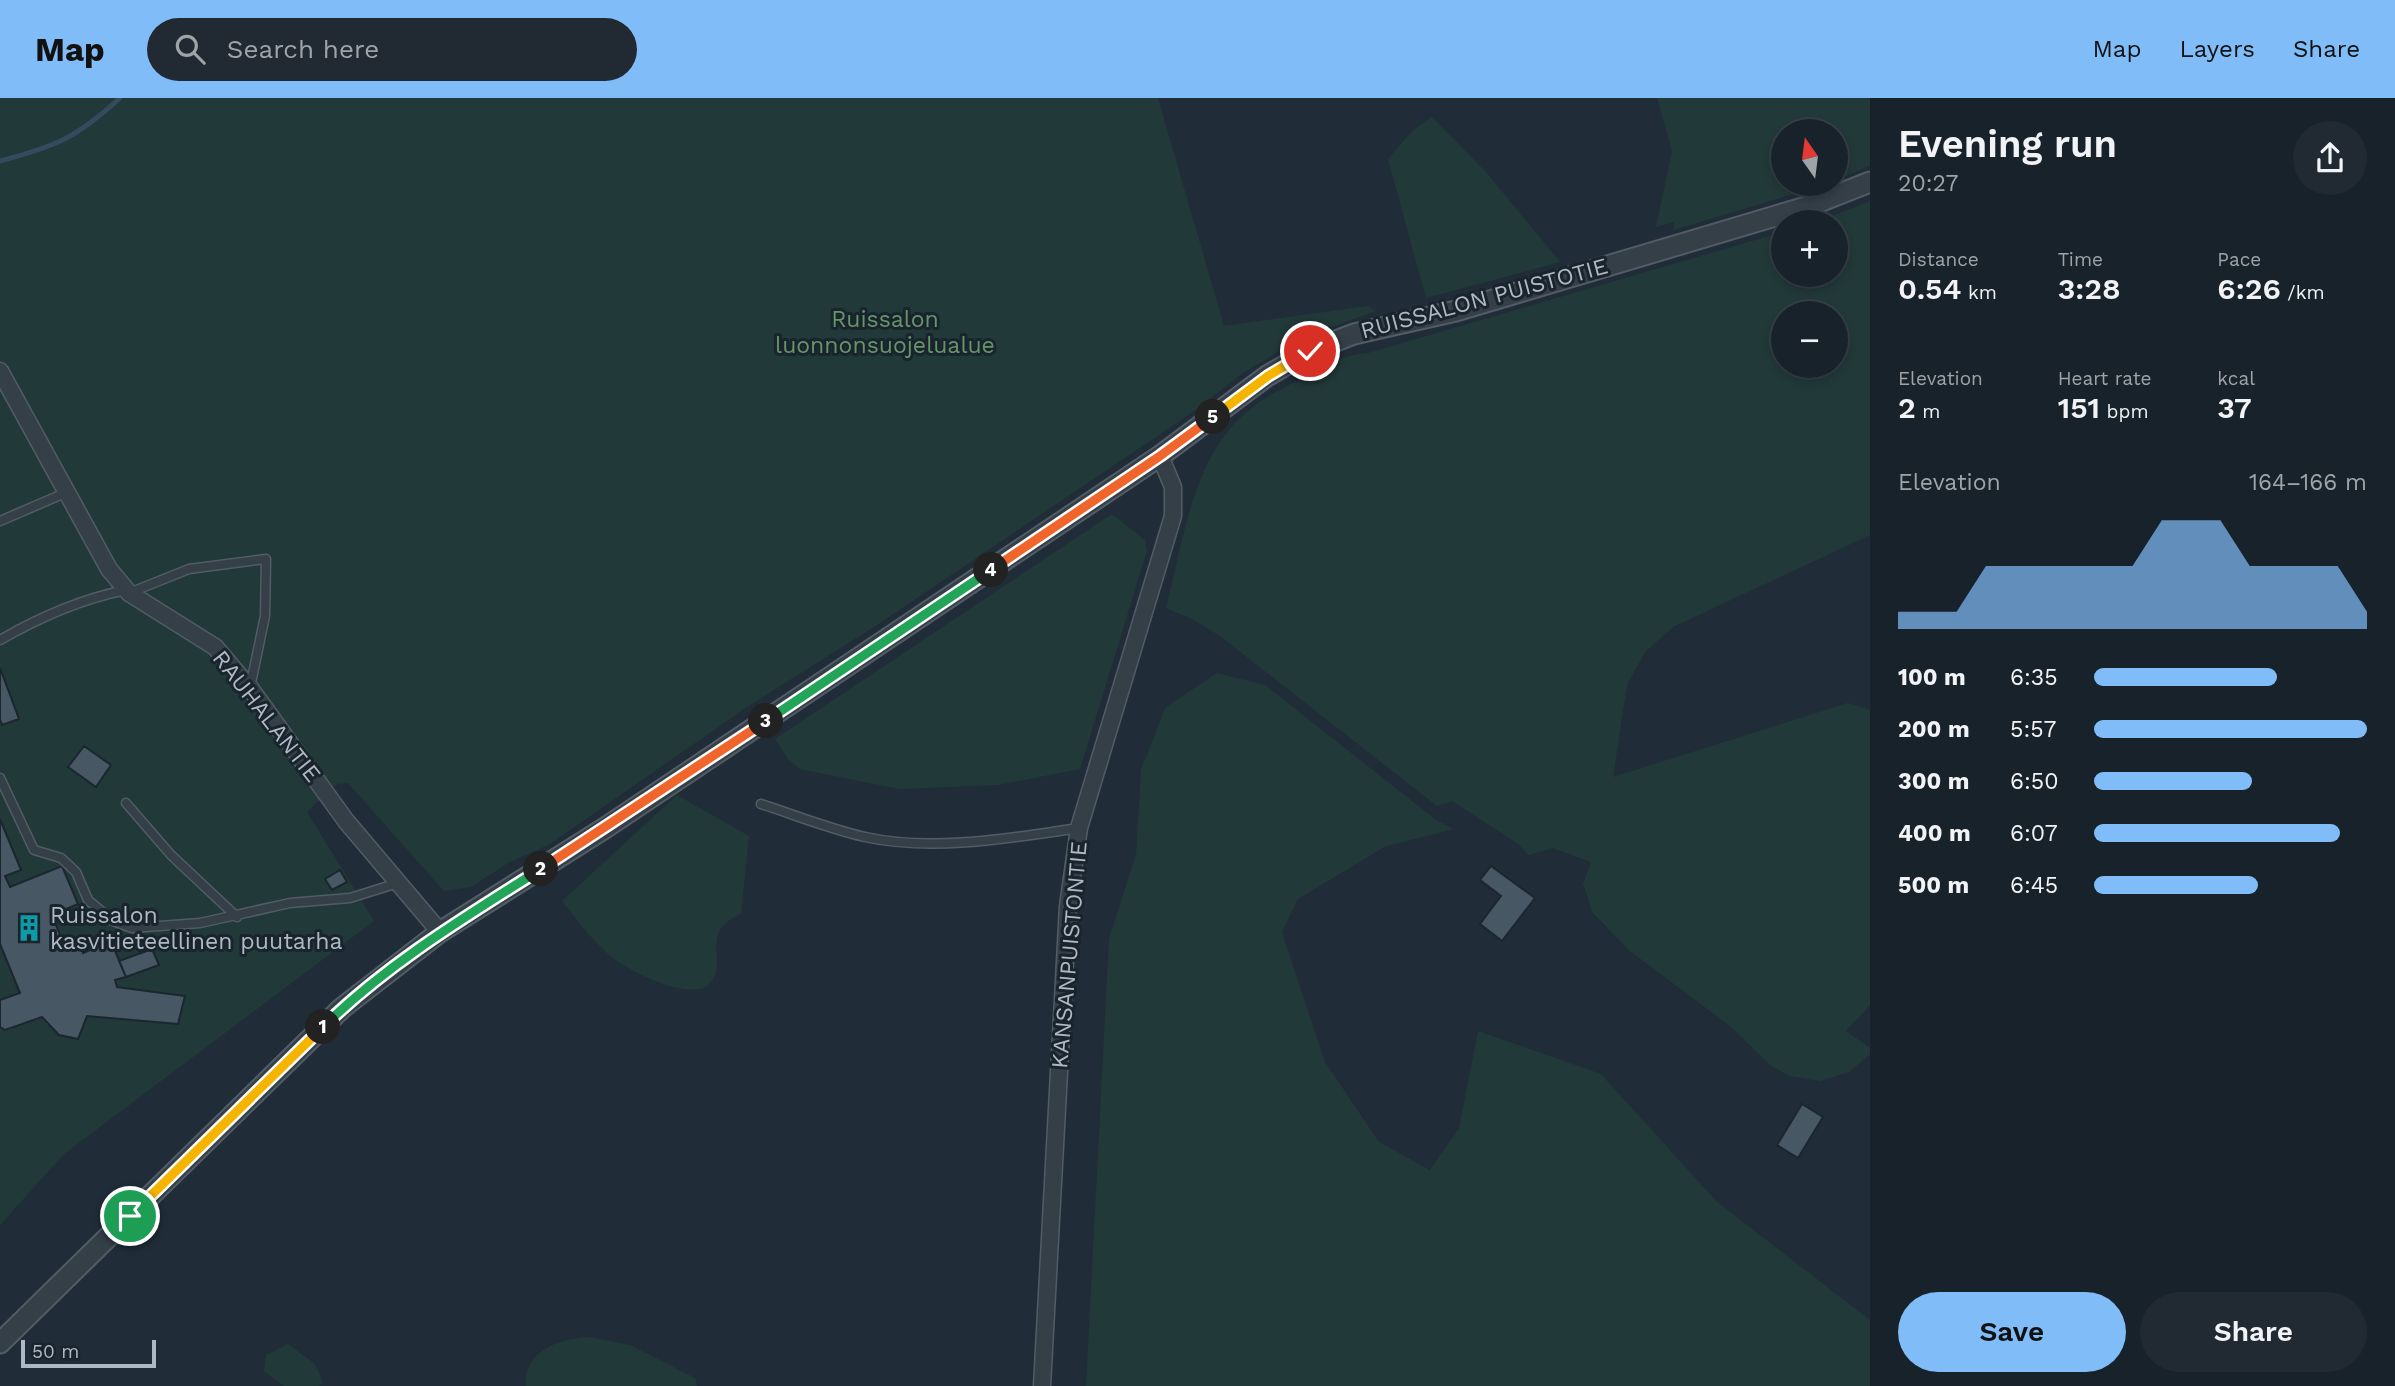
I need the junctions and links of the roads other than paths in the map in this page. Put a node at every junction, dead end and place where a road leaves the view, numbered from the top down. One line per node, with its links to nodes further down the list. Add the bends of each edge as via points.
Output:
1 (1870, 182): 3 (street, RUISSALON PUISTOTIE, via 1809,206 1456,311 1354,334 1310,351 1268,376)
2 (0, 371): 4 (street, RAUHALANTIE)
3 (1160, 456): 12 (street, KANSANPUISTONTIE, via 1173,486 1173,516); 15 (street, RUISSALON PUISTOTIE, via 605,828)
4 (65, 493): 5 (lane); 6 (street, RAUHALANTIE)
5 (0, 521)
6 (127, 592): 7 (lane, via 91,597); 8 (street, RAUHALANTIE, via 215,647); 8 (lane, via 189,569 266,559 265,616)
7 (0, 640)
8 (250, 688): 13 (street, RAUHALANTIE, via 346,821)
9 (0, 778): 14 (lane, via 34,850 61,858 76,872 88,900 113,921 132,928 168,928)
10 (126, 803): 14 (lane, via 171,855)
11 (761, 804): 12 (lane, via 865,837 918,844)
12 (1079, 828): 17 (street, KANSANPUISTONTIE, via 1068,906)
13 (398, 883): 14 (lane, via 350,898 290,903); 15 (street, RAUHALANTIE)
14 (237, 917)
15 (440, 932): 16 (street, RUISSALON PUISTOTIE, via 342,1008)
16 (0, 1343)
17 (1041, 1386)

